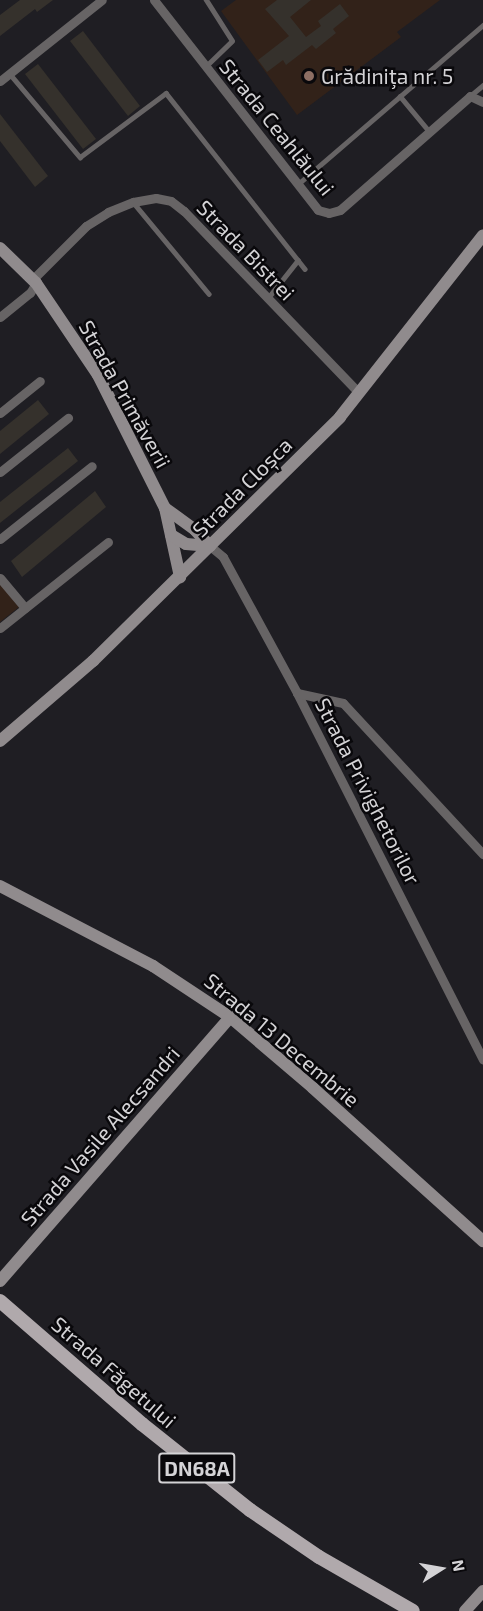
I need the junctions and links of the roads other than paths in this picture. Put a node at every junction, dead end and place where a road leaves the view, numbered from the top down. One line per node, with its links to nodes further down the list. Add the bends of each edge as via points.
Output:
1 (102, 0): 6 (street)
2 (153, 0): 5 (street, Strada Ceahlăului)
3 (206, 0): 5 (lane, via 232,41)
4 (483, 25): 9 (lane)
5 (205, 67): 13 (street, Strada Ceahlăului)
6 (10, 74): 7 (street); 17 (lane, via 80,157 166,93)
7 (0, 81)
8 (483, 85): 10 (lane, Strada Ceahlăului)
9 (400, 96): 12 (lane); 13 (lane)
10 (470, 96): 11 (street); 12 (street, Strada Ceahlăului)
11 (483, 102)
12 (430, 132): 13 (street, Strada Ceahlăului, via 340,210 318,210)
13 (297, 185)
14 (133, 202): 19 (street, Strada Bistrei, via 86,226); 20 (lane); 21 (street, Strada Bistrei, via 156,198 171,201)
15 (483, 235): 24 (street, Strada Cloșca)
16 (0, 248): 19 (street, Strada Primăverii)
17 (298, 261): 18 (lane); 21 (lane)
18 (305, 269)
19 (35, 281): 22 (street, Strada Bistrei, via 30,293); 29 (street, Strada Primăverii, via 98,375)
20 (209, 294)
21 (268, 298): 24 (street, Strada Bistrei)
22 (0, 317)
23 (40, 381): 25 (street)
24 (359, 393): 33 (street, Strada Cloșca, via 340,417)
25 (0, 413)
26 (68, 418): 28 (street)
27 (92, 466): 31 (street)
28 (0, 472)
29 (165, 508): 30 (street, Strada Primăverii); 33 (street, Strada Primăverii)
30 (171, 534): 33 (street, via 195,547); 34 (street, Strada Primăverii)
31 (0, 539)
32 (108, 542): 36 (street)
33 (210, 546): 34 (street, Strada Cloșca); 38 (street, Strada Privighetorilor, via 223,557)
34 (180, 577): 39 (street, Strada Cloșca, via 93,661)
35 (0, 578): 36 (street)
36 (26, 608): 37 (street)
37 (0, 628)
38 (297, 693): 40 (street, via 343,703); 43 (street, Strada Privighetorilor)
39 (0, 741)
40 (483, 854)
41 (0, 886): 42 (street, Strada 13 Decembrie, via 153,966)
42 (230, 1017): 44 (street, Strada 13 Decembrie); 45 (street, Strada Vasile Alecsandri)
43 (483, 1060)
44 (483, 1241)
45 (0, 1281)
46 (0, 1301): 48 (main road, Strada Făgetului / DN68A, via 142,1424 250,1510)
47 (483, 1591): 50 (street)
48 (392, 1606): 49 (main road, Strada Făgetului / DN68A)
49 (413, 1611)
50 (465, 1611)

